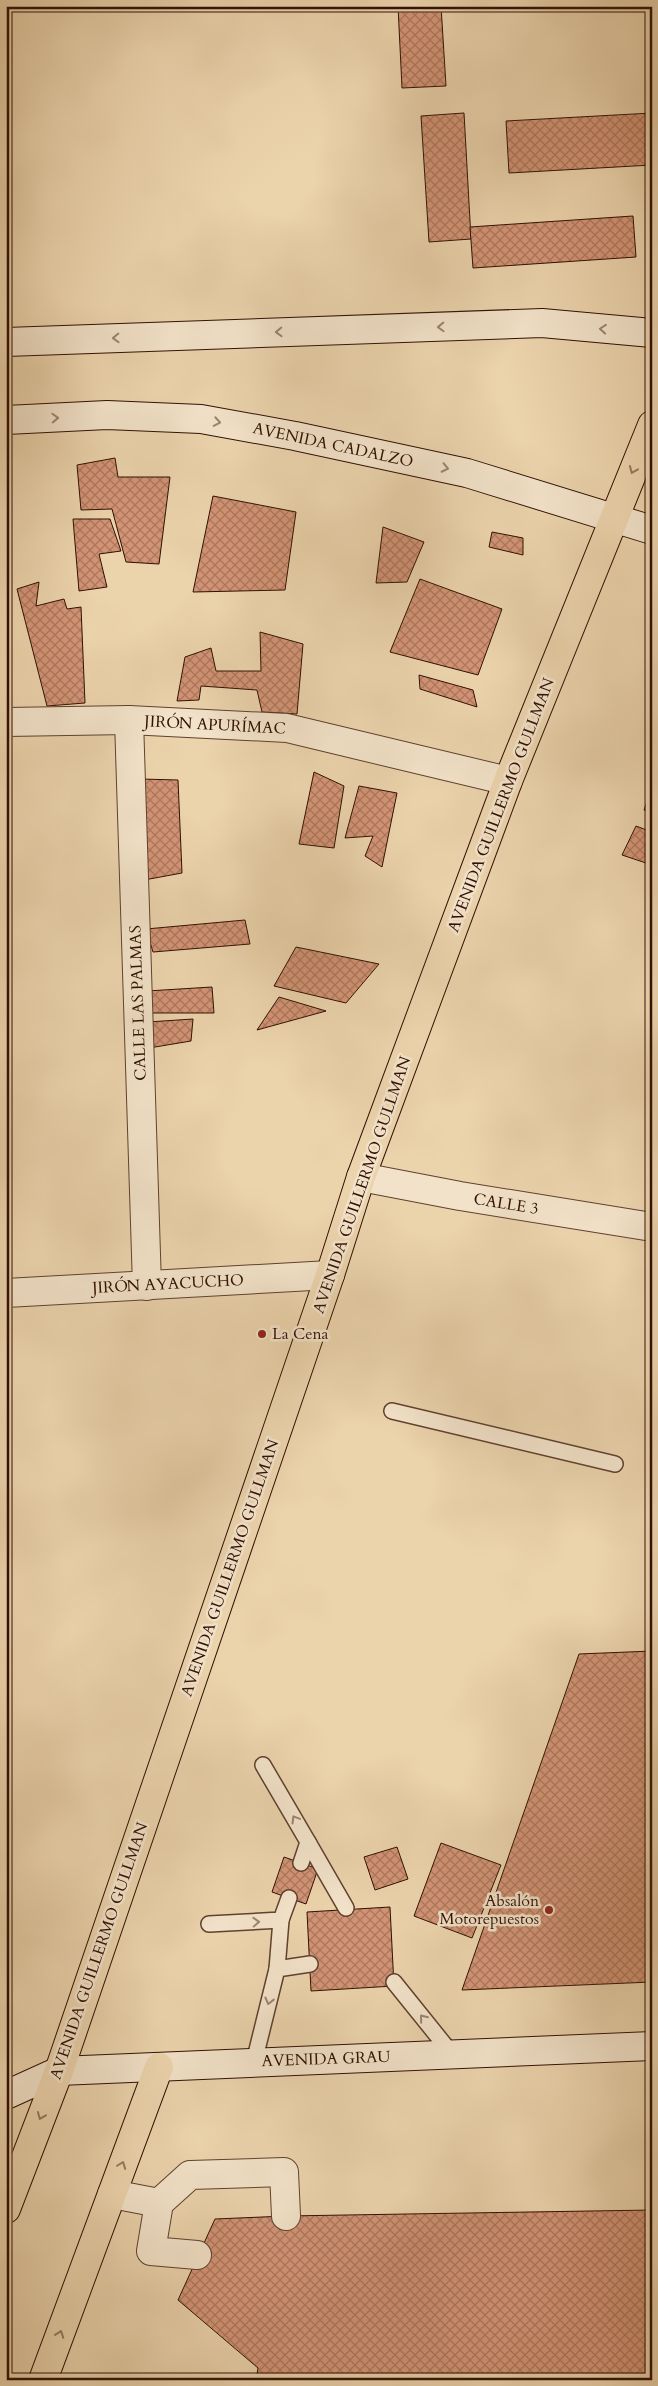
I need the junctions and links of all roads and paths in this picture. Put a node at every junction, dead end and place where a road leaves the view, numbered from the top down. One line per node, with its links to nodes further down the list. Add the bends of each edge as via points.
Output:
1 (652, 333): 2 (street, one-way to 2, via 542,323)
2 (6, 342)
3 (6, 420): 5 (street, AVENIDA CADALZO, one-way to 5, via 107,415 201,419 467,473)
4 (652, 425): 5 (main road, AVENIDA GUILLERMO GULLMAN, one-way to 5)
5 (614, 518): 6 (street, AVENIDA CADALZO); 9 (main road, AVENIDA GUILLERMO GULLMAN)
6 (652, 530)
7 (129, 720): 8 (street, JIRÓN APURÍMAC); 9 (street, JIRÓN APURÍMAC, via 287,728); 13 (street, CALLE LAS PALMAS)
8 (6, 722)
9 (508, 781): 10 (main road, AVENIDA GUILLERMO GULLMAN)
10 (361, 1177): 11 (street, CALLE 3); 12 (main road, AVENIDA GUILLERMO GULLMAN)
11 (652, 1227)
12 (330, 1276): 13 (street, JIRÓN AYACUCHO); 31 (main road, AVENIDA GUILLERMO GULLMAN)
13 (147, 1286): 14 (street, JIRÓN AYACUCHO)
14 (6, 1293)
15 (392, 1411): 16 (lane)
16 (615, 1464)
17 (263, 1765): 18 (lane, one-way to 17)
18 (308, 1842): 19 (lane); 21 (lane)
19 (301, 1863)
20 (289, 1898): 22 (lane)
21 (346, 1908)
22 (280, 1920): 23 (lane, one-way to 22); 25 (lane)
23 (209, 1924)
24 (310, 1964): 25 (lane)
25 (277, 1969): 29 (lane, one-way to 29)
26 (394, 1982): 28 (lane, one-way to 26)
27 (652, 2046): 28 (street, AVENIDA GRAU)
28 (452, 2054): 29 (street, AVENIDA GRAU)
29 (254, 2062): 30 (street, AVENIDA GRAU)
30 (159, 2066): 31 (street, AVENIDA GRAU); 33 (main road, one-way to 30)
31 (59, 2071): 32 (street, AVENIDA GRAU); 35 (main road, AVENIDA GUILLERMO GULLMAN, one-way to 35)
32 (6, 2095)
33 (112, 2194): 34 (street); 38 (main road, one-way to 33)
34 (159, 2203): 36 (street, via 190,2175 284,2172); 37 (street, via 151,2251)
35 (6, 2208)
36 (286, 2216)
37 (197, 2255)
38 (43, 2380)

